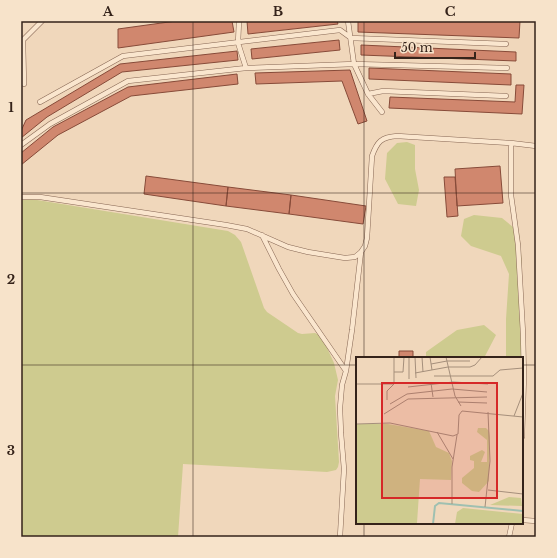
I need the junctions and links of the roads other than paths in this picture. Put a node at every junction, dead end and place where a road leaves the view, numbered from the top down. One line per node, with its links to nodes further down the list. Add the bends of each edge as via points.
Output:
1 (42, 21): 10 (lane, via 24,40)
2 (239, 21): 5 (lane)
3 (348, 21): 4 (lane)
4 (351, 38): 5 (lane, via 340,30); 6 (lane); 7 (lane)
5 (238, 43): 8 (lane); 13 (lane, via 123,56)
6 (506, 44)
7 (354, 64): 8 (lane); 9 (lane); 11 (lane)
8 (246, 68): 16 (lane, via 128,81 50,124)
9 (507, 68)
10 (24, 84)
11 (368, 94): 12 (lane, via 382,90); 14 (lane)
12 (506, 96)
13 (40, 102)
14 (382, 112)
15 (511, 143): 17 (lane); 20 (lane, via 397,136 379,141 372,156 367,238 366,246); 22 (lane, via 511,195 518,245 523,333)
16 (21, 145)
17 (536, 146)
18 (21, 197): 19 (lane, via 40,197 226,225)
19 (262, 235): 20 (lane, via 308,252 345,258); 21 (lane, via 293,294)
20 (361, 252): 21 (lane)
21 (346, 371): 26 (lane, via 340,408 344,469)
22 (523, 407)
23 (523, 520): 24 (lane)
24 (536, 522)
25 (512, 524): 27 (lane)
26 (340, 537)
27 (509, 537)

